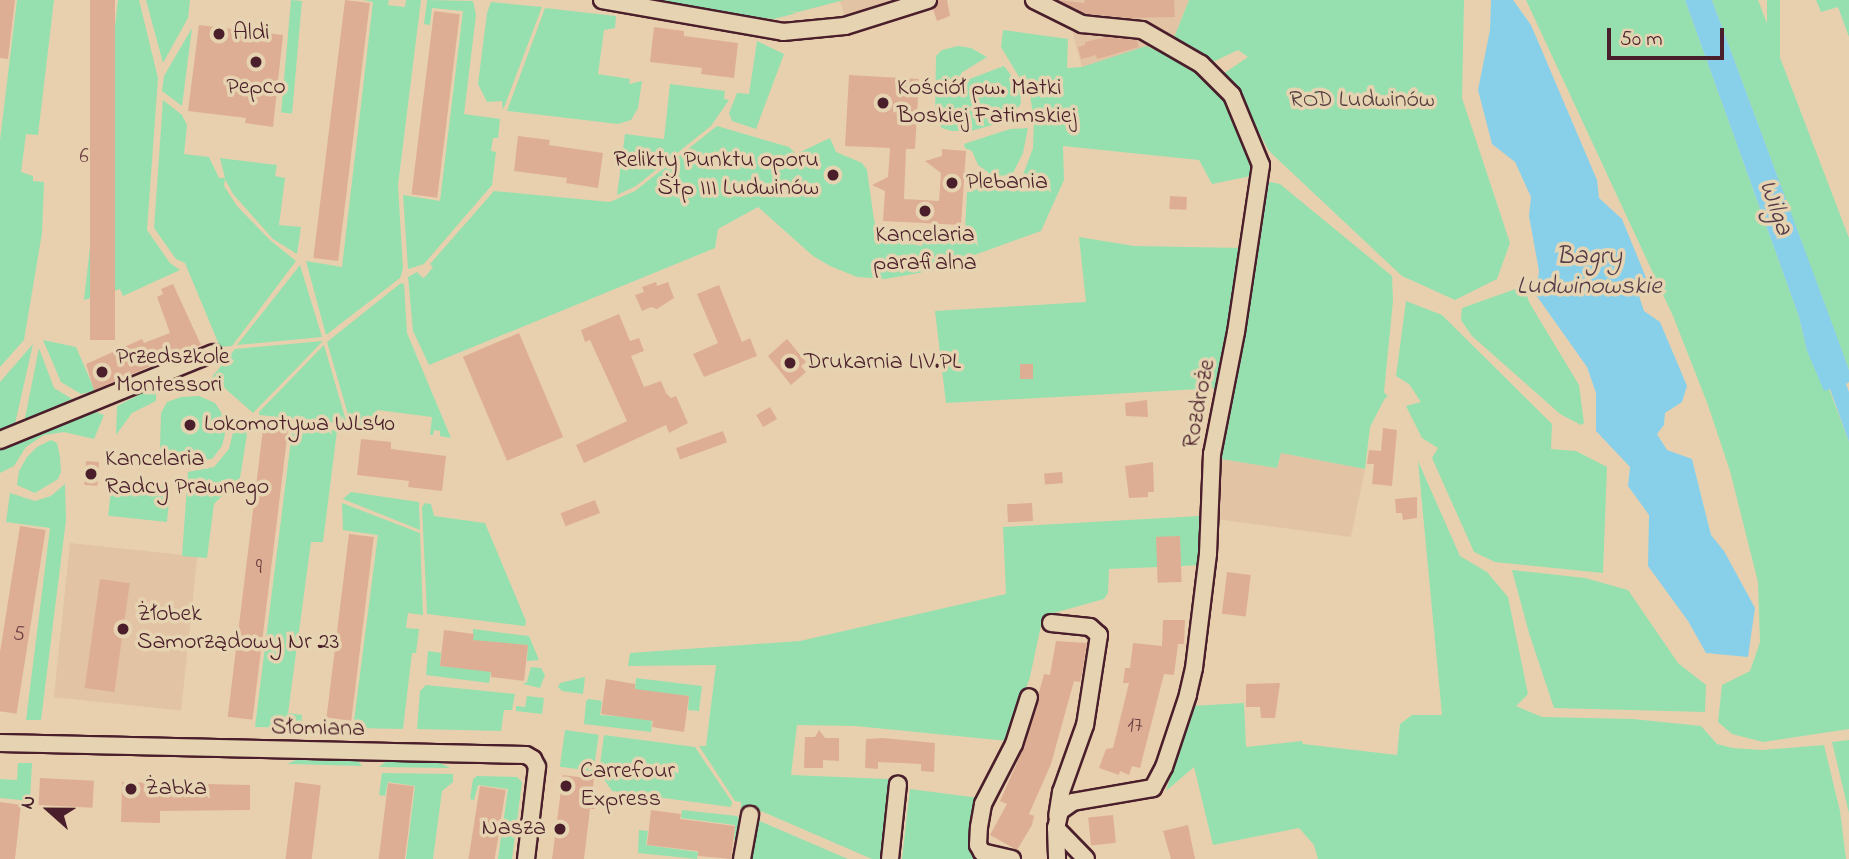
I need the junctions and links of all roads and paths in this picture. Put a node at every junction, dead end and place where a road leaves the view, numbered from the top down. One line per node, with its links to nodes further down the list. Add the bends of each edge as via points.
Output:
1 (602, 0): 2 (street, via 783,32 845,26)
2 (929, 0)
3 (1034, 0): 11 (street, Rozdroże, via 1082,24 1142,30 1201,64 1232,95 1261,166 1212,454 1208,554 1188,695 1153,788 1073,802 1063,808)
4 (213, 353): 5 (street)
5 (0, 440)
6 (1051, 622): 11 (street, via 1090,627 1099,635 1085,724 1061,792)
7 (1029, 697): 15 (street, via 1018,733 983,804 979,827 982,852)
8 (0, 743): 12 (street, Słomiana, via 526,755 537,767)
9 (898, 784): 14 (street)
10 (750, 815): 13 (street)
11 (1056, 823): 16 (street); 17 (street)
12 (526, 859)
13 (743, 859)
14 (890, 859)
15 (1012, 859)
16 (1057, 859)
17 (1086, 859)

